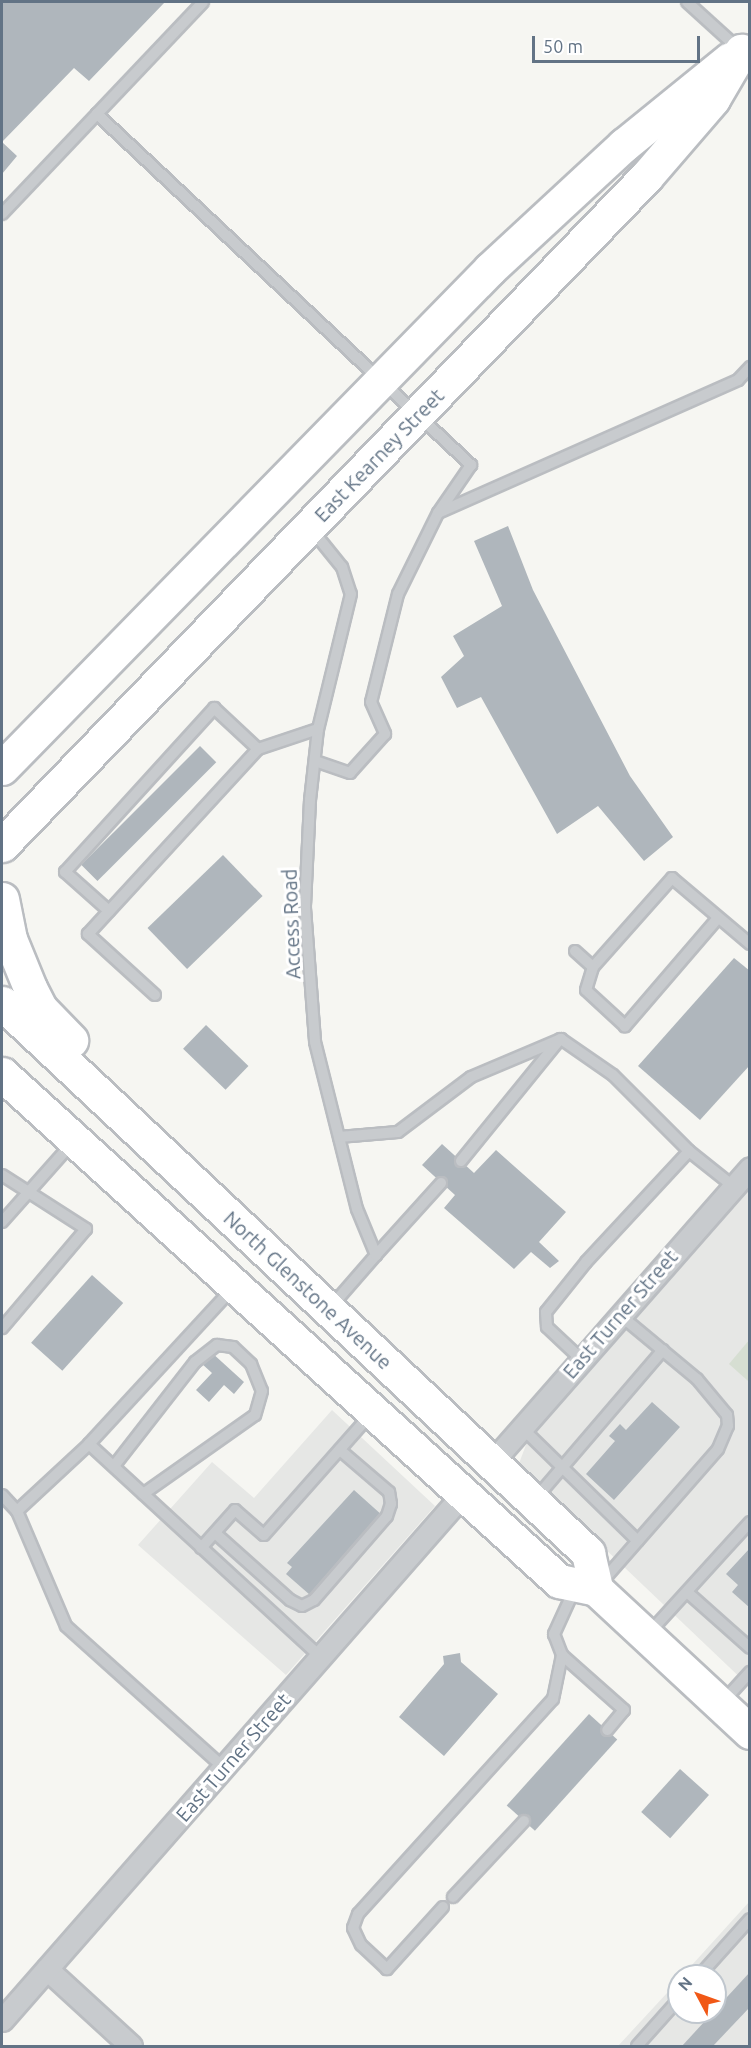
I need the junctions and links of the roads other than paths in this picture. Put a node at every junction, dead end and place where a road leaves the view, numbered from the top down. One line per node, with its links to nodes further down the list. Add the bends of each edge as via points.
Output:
1 (203, 2): 4 (lane)
2 (687, 2): 3 (lane)
3 (747, 51): 7 (main road, via 624,145); 8 (main road, East Kearney Street, via 713,99 646,177)
4 (97, 114): 5 (lane); 7 (lane)
5 (2, 214)
6 (750, 367): 10 (lane, via 738,380)
7 (382, 377): 8 (lane); 9 (main road)
8 (419, 414): 10 (lane, via 471,465); 11 (main road, East Kearney Street)
9 (339, 419): 13 (main road, via 209,525); 16 (main road)
10 (438, 513): 15 (lane, via 398,594 375,679 371,702 385,734 350,773)
11 (310, 528): 12 (lane, Access Road, via 342,567 351,594); 17 (main road, East Kearney Street)
12 (318, 729): 14 (lane); 15 (lane, Access Road)
13 (2, 741)
14 (258, 749): 20 (lane); 20 (lane, via 214,708 65,872)
15 (316, 761): 29 (lane, Access Road, via 305,908 315,1042)
16 (2, 768)
17 (8, 839): 18 (main road)
18 (2, 863)
19 (2, 899): 40 (main road, via 10,939 40,1008 235,1194)
20 (109, 911): 25 (lane, via 88,933)
21 (718, 918): 22 (lane); 24 (lane, via 672,878); 24 (lane, via 625,1026 586,990)
22 (750, 944)
23 (575, 951): 24 (lane)
24 (593, 967)
25 (155, 995)
26 (2, 1003): 40 (main road, North Glenstone Avenue)
27 (561, 1039): 29 (lane, via 471,1077 398,1132); 31 (lane, via 613,1075); 32 (lane)
28 (2, 1074): 30 (main road)
29 (339, 1137): 39 (lane, Access Road, via 357,1209)
30 (73, 1142): 37 (lane); 41 (main road)
31 (689, 1151): 36 (lane); 46 (lane, via 546,1312 547,1327)
32 (461, 1161)
33 (750, 1168): 36 (street, East Turner Street)
34 (2, 1175): 37 (lane)
35 (441, 1183): 39 (lane)
36 (733, 1186): 43 (street, East Turner Street)
37 (26, 1196): 38 (lane); 44 (lane, via 86,1229)
38 (3, 1216)
39 (376, 1255): 42 (lane)
40 (293, 1277): 42 (main road, North Glenstone Avenue)
41 (232, 1289): 47 (main road); 50 (lane)
42 (328, 1310): 52 (main road, North Glenstone Avenue)
43 (620, 1315): 45 (lane); 46 (street, East Turner Street)
44 (2, 1328)
45 (663, 1350): 53 (lane); 62 (lane, via 698,1379 727,1415 728,1426 718,1449)
46 (581, 1359): 49 (street, East Turner Street)
47 (334, 1377): 48 (main road); 52 (main road, via 365,1378 458,1458 478,1465)
48 (373, 1412): 51 (lane); 55 (main road)
49 (520, 1427): 52 (street, East Turner Street); 53 (lane)
50 (89, 1444): 54 (lane); 59 (lane)
51 (340, 1450): 61 (lane, via 264,1536 235,1510); 61 (lane, via 389,1492 391,1504 387,1516 314,1600 302,1606 290,1600)
52 (492, 1462): 58 (main road, North Glenstone Avenue)
53 (564, 1465): 58 (lane); 62 (lane, via 577,1485)
54 (114, 1466): 56 (lane); 56 (lane, via 195,1362 217,1345 233,1347 251,1364 262,1391 255,1415)
55 (465, 1493): 64 (main road, via 488,1494 554,1549); 65 (main road, via 559,1581); 70 (street, East Turner Street)
56 (143, 1494): 63 (lane)
57 (2, 1495): 59 (lane)
58 (533, 1500): 64 (main road, North Glenstone Avenue)
59 (17, 1511): 75 (lane, via 66,1626)
60 (750, 1522): 66 (lane)
61 (215, 1533): 63 (lane)
62 (638, 1541): 65 (lane)
63 (201, 1548): 70 (lane)
64 (588, 1553): 65 (main road)
65 (586, 1587): 67 (main road); 69 (lane, via 562,1608 554,1634)
66 (687, 1592): 67 (lane); 68 (lane)
67 (646, 1636): 72 (main road)
68 (750, 1648)
69 (562, 1655): 73 (lane, via 624,1710); 78 (lane, via 553,1699 358,1914 352,1929 361,1945 387,1968)
70 (321, 1657): 75 (street, East Turner Street)
71 (750, 1672): 72 (lane)
72 (720, 1705): 74 (main road)
73 (606, 1730)
74 (750, 1732)
75 (224, 1768): 81 (street, East Turner Street)
76 (524, 1821): 77 (lane)
77 (453, 1897)
78 (443, 1907)
79 (750, 1919): 80 (lane)
80 (710, 1964)
81 (46, 1968): 83 (street, East Turner Street); 84 (street)
82 (667, 2012): 85 (lane)
83 (2, 2020)
84 (131, 2046)
85 (637, 2046)

